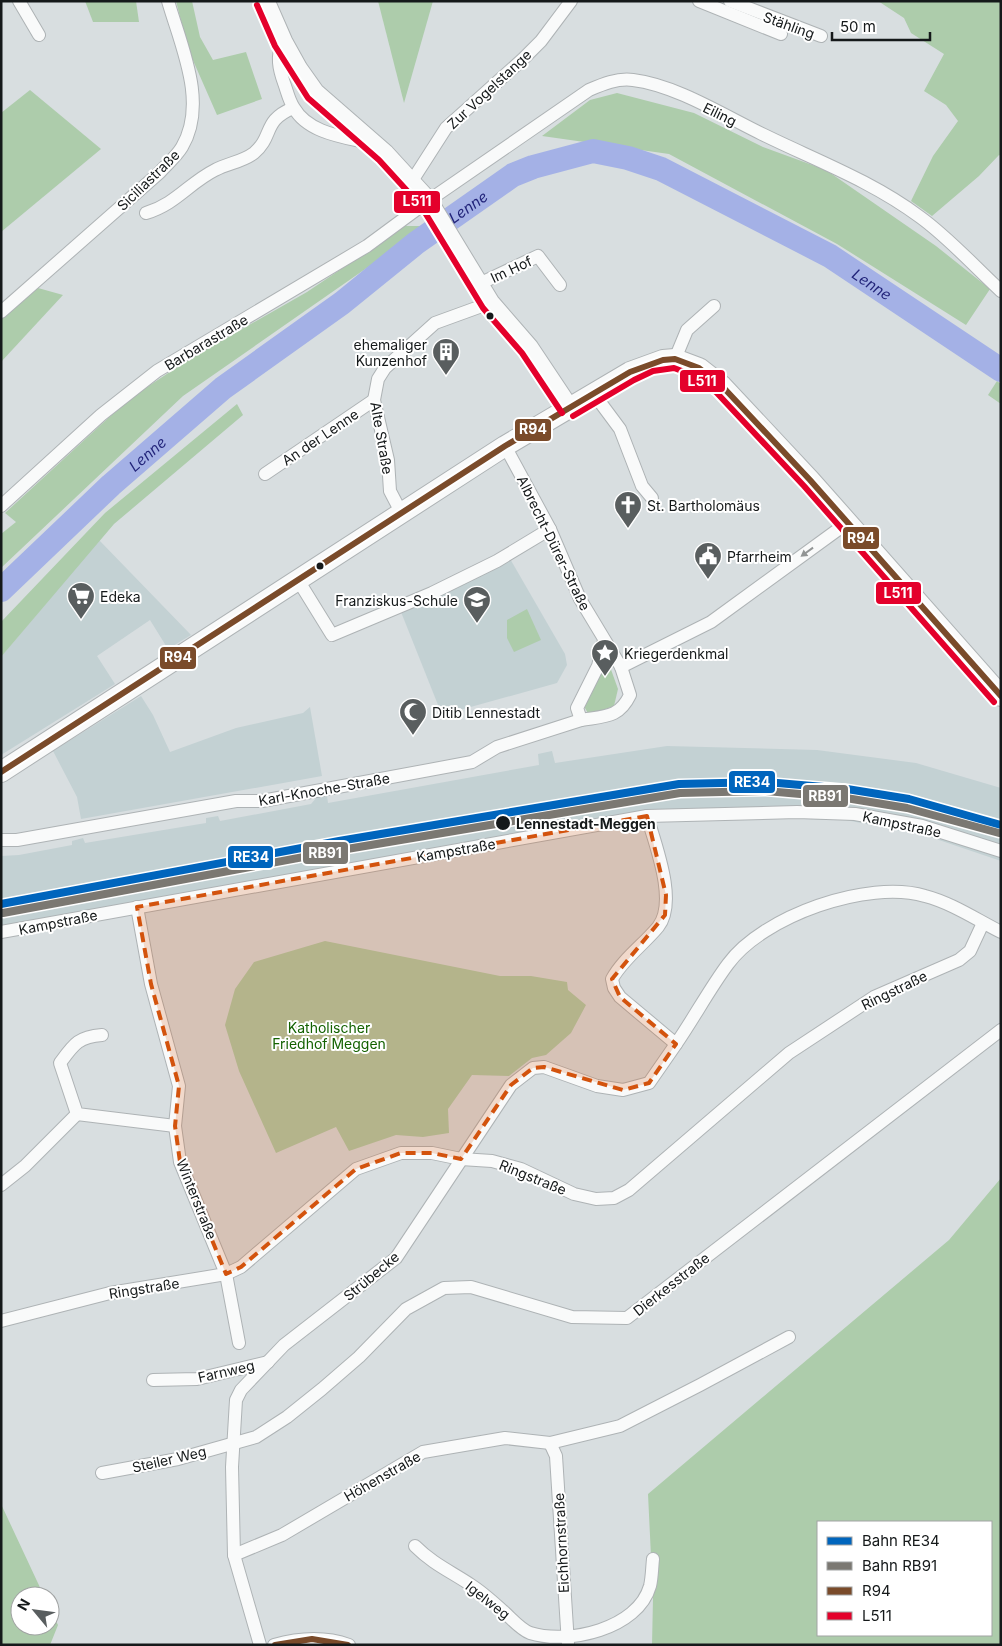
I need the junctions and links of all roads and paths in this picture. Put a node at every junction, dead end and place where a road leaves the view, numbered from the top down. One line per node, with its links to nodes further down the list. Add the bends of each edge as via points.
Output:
1 (19, 1): 8 (street)
2 (168, 1): 21 (street, Siciliastraße, via 192,87 192,121 182,147 159,172)
3 (265, 1): 10 (main road)
4 (571, 1): 13 (street, Zur Vogelstange, via 541,41 446,128)
5 (699, 1): 7 (street, Stähling)
6 (730, 1): 9 (street, Stähling)
7 (782, 34)
8 (39, 35)
9 (821, 36)
10 (282, 42): 11 (street, via 278,66); 12 (main road, via 315,92)
11 (293, 108): 12 (street, via 311,125); 15 (street, via 273,120 255,152 214,170 170,204)
12 (373, 144): 13 (main road)
13 (412, 181): 14 (main road)
14 (430, 203): 16 (main road); 18 (street, Eiling, via 589,90 616,80 630,79 696,102 828,164 894,200 940,233); 29 (street, Barbarastraße, via 367,246 185,353 128,392)
15 (146, 213)
16 (479, 284): 17 (street, Im Hof, via 538,256); 19 (main road)
17 (560, 286)
18 (1001, 291)
19 (490, 303): 24 (street, Alte Straße, via 435,323 385,368 378,379); 25 (main road, via 529,348)
20 (714, 306): 22 (street, via 687,330)
21 (1, 312)
22 (675, 360): 23 (main road, via 651,363); 31 (main road, via 699,368 722,386)
23 (594, 394): 25 (main road); 28 (street, via 620,429 642,486)
24 (374, 400): 27 (street, An der Lenne); 30 (street, Alte Straße, via 388,460 390,491)
25 (569, 408): 26 (main road)
26 (505, 446): 30 (main road); 32 (street, Albrecht-Dürer-Straße)
27 (265, 474)
28 (652, 498)
29 (1, 506)
30 (402, 514): 33 (main road)
31 (847, 523): 35 (street, one-way to 35, via 711,622); 36 (main road)
32 (550, 529): 33 (street, via 497,561 432,593 332,634); 34 (street, Albrecht-Dürer-Straße, via 577,593)
33 (298, 580): 38 (main road)
34 (604, 640): 35 (street, Albrecht-Dürer-Straße); 37 (street, via 598,666 577,708)
35 (621, 667): 37 (street, Albrecht-Dürer-Straße, via 630,695 625,707 616,714)
36 (1001, 696)
37 (582, 720): 40 (street, Karl-Knoche-Straße, via 497,747 472,762 262,802 236,801)
38 (1, 772)
39 (647, 816): 41 (street, Kampstraße, via 797,812 855,814 922,826); 42 (street, Kampstraße); 48 (street, via 666,895 665,915 612,980 620,997)
40 (1, 840)
41 (1001, 851)
42 (137, 907): 44 (street, Kampstraße); 50 (street, Winterstraße, via 151,984 179,1086)
43 (983, 923): 45 (street); 48 (street, via 924,895 888,892 857,894 784,918 754,937 728,963); 51 (street, Ringstraße, via 978,939 959,960 874,997 789,1053 629,1190 614,1198 596,1199 574,1194 521,1169 492,1161)
44 (1, 932)
45 (1001, 932)
46 (1001, 1030): 59 (street, Dierkesstraße, via 628,1318 572,1317 471,1287 444,1288 406,1309 358,1357 287,1417 256,1437)
47 (102, 1034): 49 (street, via 74,1043 60,1062)
48 (676, 1044): 51 (street, Strübecke, via 649,1083 623,1090 597,1086 544,1067 534,1068 511,1085)
49 (77, 1114): 50 (street); 52 (street, via 31,1161)
50 (175, 1126): 53 (street, Winterstraße, via 180,1162)
51 (462, 1159): 53 (street, Ringstraße, via 432,1153 401,1153 356,1169 248,1261); 57 (street, Strübecke, via 396,1258 284,1345)
52 (1, 1185)
53 (226, 1274): 54 (street, Ringstraße, via 110,1293); 56 (street, Winterstraße)
54 (1, 1321)
55 (789, 1337): 60 (street, Höhenstraße, via 620,1426)
56 (239, 1343)
57 (268, 1362): 58 (street, Farnweg, via 197,1379); 59 (street, Strübecke, via 241,1390 236,1400)
58 (153, 1380)
59 (234, 1442): 61 (street, Steiler Weg, via 178,1459); 63 (street, Strübecke)
60 (550, 1443): 63 (street, Höhenstraße, via 505,1438 423,1452 282,1535); 65 (street, Eichhornstraße, via 556,1456)
61 (102, 1473)
62 (415, 1546): 65 (street, Igelweg, via 428,1559 471,1585 527,1632)
63 (234, 1554): 66 (street, Strübecke)
64 (653, 1559): 65 (street, Igelweg, via 650,1587 641,1602 608,1629)
65 (567, 1640)
66 (260, 1645)
67 (274, 1645): 68 (street, via 296,1639 319,1638)
68 (349, 1645)

